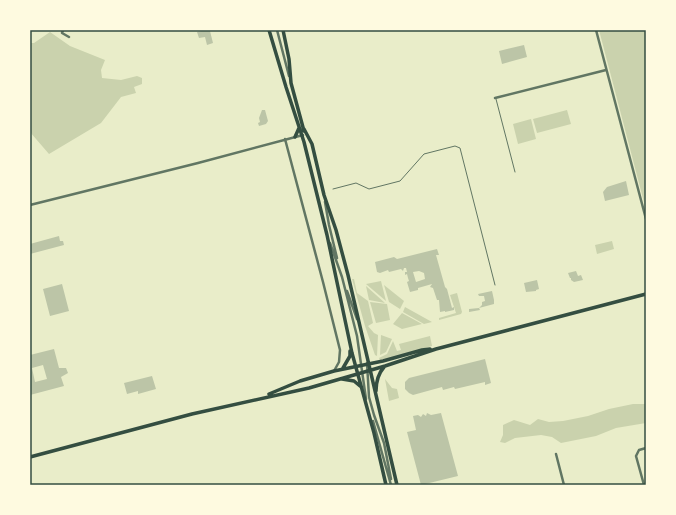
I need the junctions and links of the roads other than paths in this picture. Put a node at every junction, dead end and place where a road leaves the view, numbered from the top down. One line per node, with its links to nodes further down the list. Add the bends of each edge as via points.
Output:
1 (63, 30): 6 (street, via 62,33)
2 (269, 30): 10 (main road)
3 (276, 30): 8 (street)
4 (283, 30): 8 (main road)
5 (596, 30): 7 (street)
6 (68, 37)
7 (606, 70): 9 (street); 18 (street)
8 (291, 82): 11 (main road)
9 (496, 98): 14 (lane)
10 (299, 126): 11 (main road); 12 (main road)
11 (303, 133): 12 (street); 16 (main road, via 312,144); 19 (main road)
12 (295, 137): 13 (street)
13 (285, 139): 17 (street); 32 (street, via 340,350 339,362)
14 (515, 172)
15 (333, 189): 21 (lane, via 356,183 369,189 400,181 424,154 458,146 462,150)
16 (324, 195): 20 (street); 23 (main road, via 340,244)
17 (30, 205)
18 (646, 219)
19 (328, 234): 20 (street); 24 (main road)
20 (342, 277): 23 (street); 27 (street, via 357,336)
21 (495, 285)
22 (646, 294): 25 (main road)
23 (362, 334): 26 (main road)
24 (350, 346): 28 (main road); 30 (main road, via 350,356)
25 (436, 349): 26 (main road, via 422,350); 29 (main road)
26 (368, 364): 27 (main road); 31 (main road)
27 (361, 365): 28 (main road); 33 (street)
28 (355, 366): 30 (main road); 33 (main road)
29 (385, 366): 31 (main road); 37 (main road, via 378,378)
30 (343, 368): 32 (main road)
31 (369, 370): 33 (main road); 37 (main road); 42 (street, via 369,396 384,443)
32 (334, 371): 36 (main road, via 300,381)
33 (359, 373): 34 (main road); 35 (main road); 42 (street)
34 (341, 379): 35 (main road, via 354,381); 36 (main road)
35 (362, 388): 41 (main road)
36 (260, 398): 40 (main road)
37 (376, 398): 43 (main road)
38 (646, 448): 45 (street, via 639,450 636,456)
39 (556, 454): 44 (street)
40 (30, 457)
41 (386, 485)
42 (391, 485)
43 (397, 485)
44 (564, 485)
45 (644, 485)

